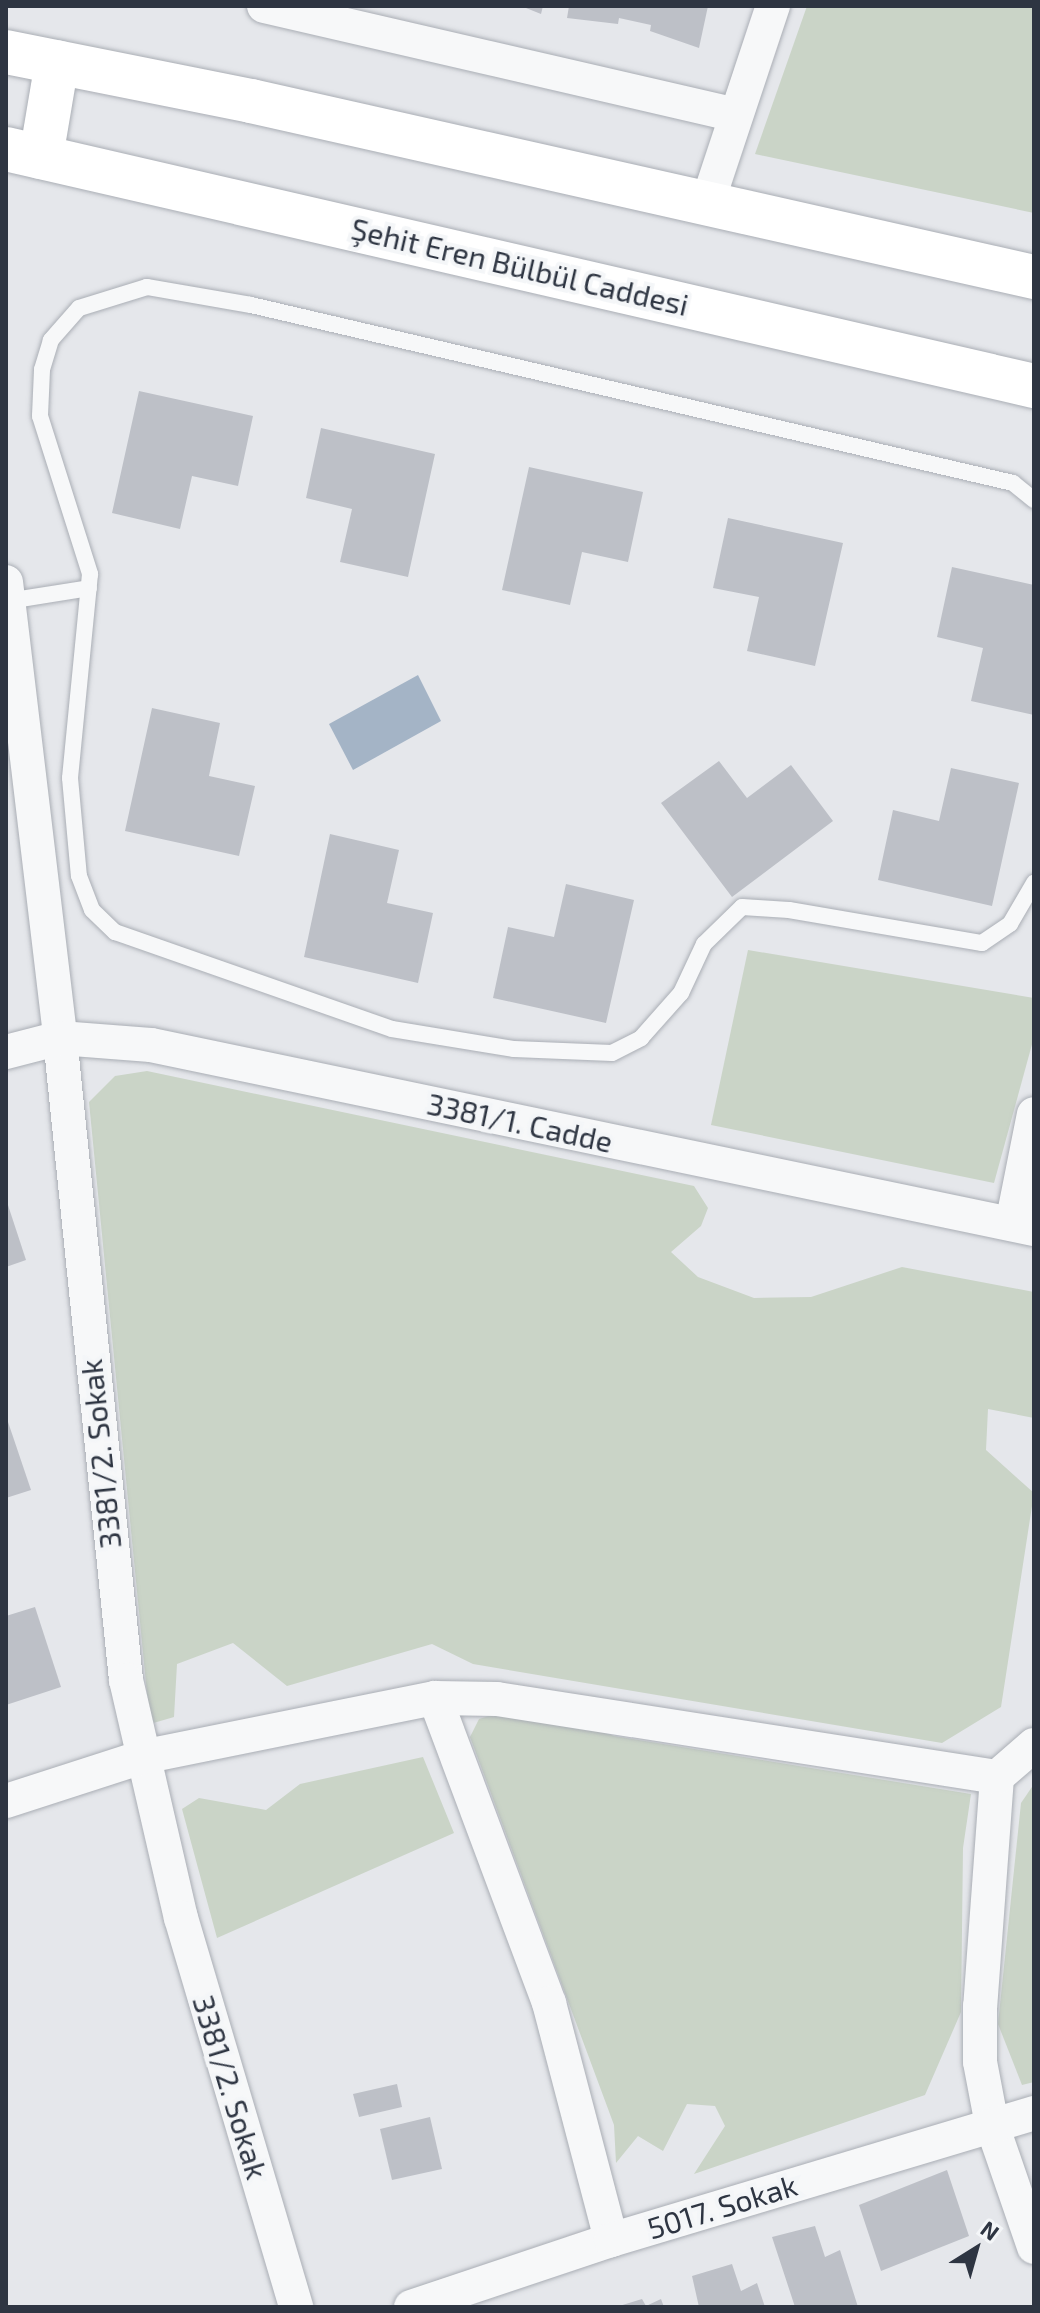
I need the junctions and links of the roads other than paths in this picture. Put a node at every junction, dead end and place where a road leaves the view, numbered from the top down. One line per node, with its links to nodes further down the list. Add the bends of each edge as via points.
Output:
1 (264, 6): 5 (street)
2 (773, 6): 5 (street)
3 (6, 52): 4 (main road)
4 (57, 62): 6 (main road); 7 (main road)
5 (736, 115): 7 (street)
6 (24, 153): 9 (main road, Şehit Eren Bülbül Caddesi)
7 (707, 204): 8 (main road)
8 (1034, 277)
9 (1034, 386)
10 (1034, 500): 11 (lane, via 1013,483 251,305 147,287 79,308 51,340 42,370 40,416 90,574)
11 (89, 588): 12 (lane); 13 (lane, via 70,778 79,876 92,910 115,932 392,1029 514,1049 612,1053 641,1038 661,1016 681,993 704,944 742,907 789,910 982,943 1010,924)
12 (7, 592): 14 (street, 3381/2. Sokak)
13 (1034, 883)
14 (60, 1038): 15 (street, 3381/1. Cadde); 17 (street, 3381/1. Cadde, via 151,1045); 20 (street, 3381/2. Sokak, via 103,1486 126,1680)
15 (6, 1052)
16 (1034, 1114): 17 (street)
17 (1023, 1226)
18 (435, 1698): 20 (street); 21 (street, via 510,1700); 25 (street, via 549,2003)
19 (1034, 1745): 21 (street)
20 (142, 1757): 22 (street); 28 (street, 3381/2. Sokak, via 181,1918)
21 (997, 1777): 24 (street, via 979,2034)
22 (6, 1801)
23 (1034, 2113): 24 (street, 5017. Sokak)
24 (992, 2125): 25 (street, 5017. Sokak); 26 (street)
25 (611, 2240): 27 (street, 5017. Sokak)
26 (1034, 2247)
27 (472, 2297): 29 (street, 5017. Sokak)
28 (296, 2307)
29 (411, 2307)

